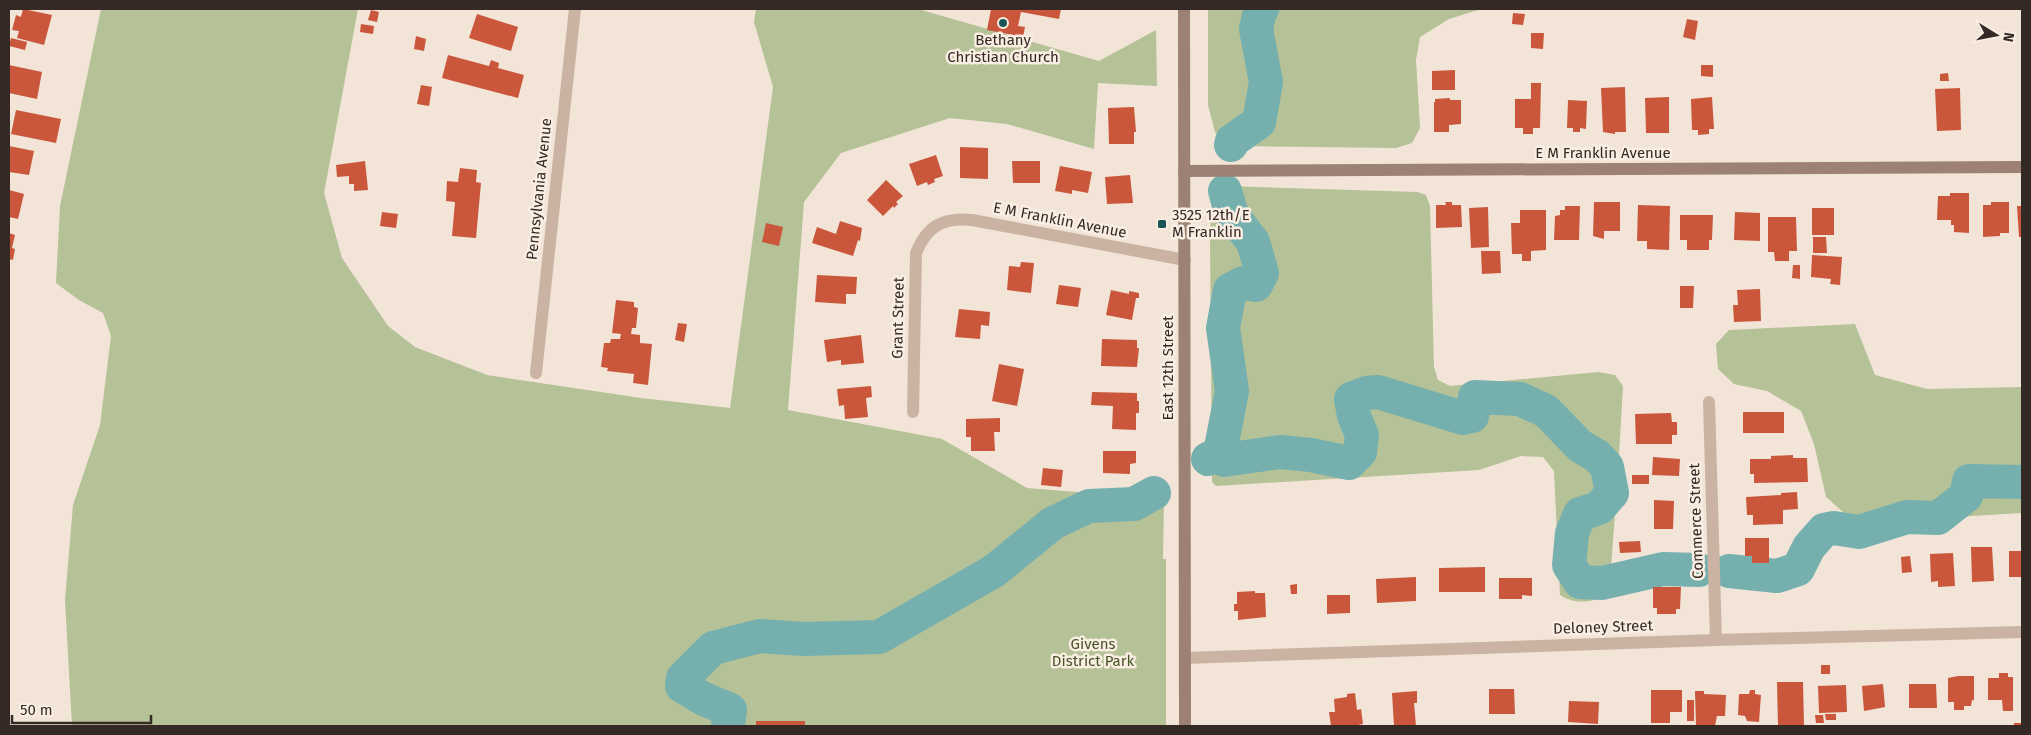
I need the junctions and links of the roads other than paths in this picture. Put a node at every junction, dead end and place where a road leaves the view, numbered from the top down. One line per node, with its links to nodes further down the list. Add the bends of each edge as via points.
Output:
1 (576, 9): 7 (street, Pennsylvania Avenue)
2 (1184, 9): 4 (street, East 12th Street)
3 (2022, 167): 4 (street, E M Franklin Avenue)
4 (1184, 171): 6 (street, East 12th Street)
5 (931, 230): 6 (street, E M Franklin Avenue, via 950,220 972,220); 9 (street, Grant Street, via 916,254)
6 (1184, 260): 12 (street, East 12th Street)
7 (536, 373)
8 (1708, 402): 11 (street, Commerce Street)
9 (913, 412)
10 (2022, 632): 11 (street, Deloney Street)
11 (1716, 640): 12 (street, Deloney Street)
12 (1185, 658): 13 (street, East 12th Street)
13 (1185, 726)

